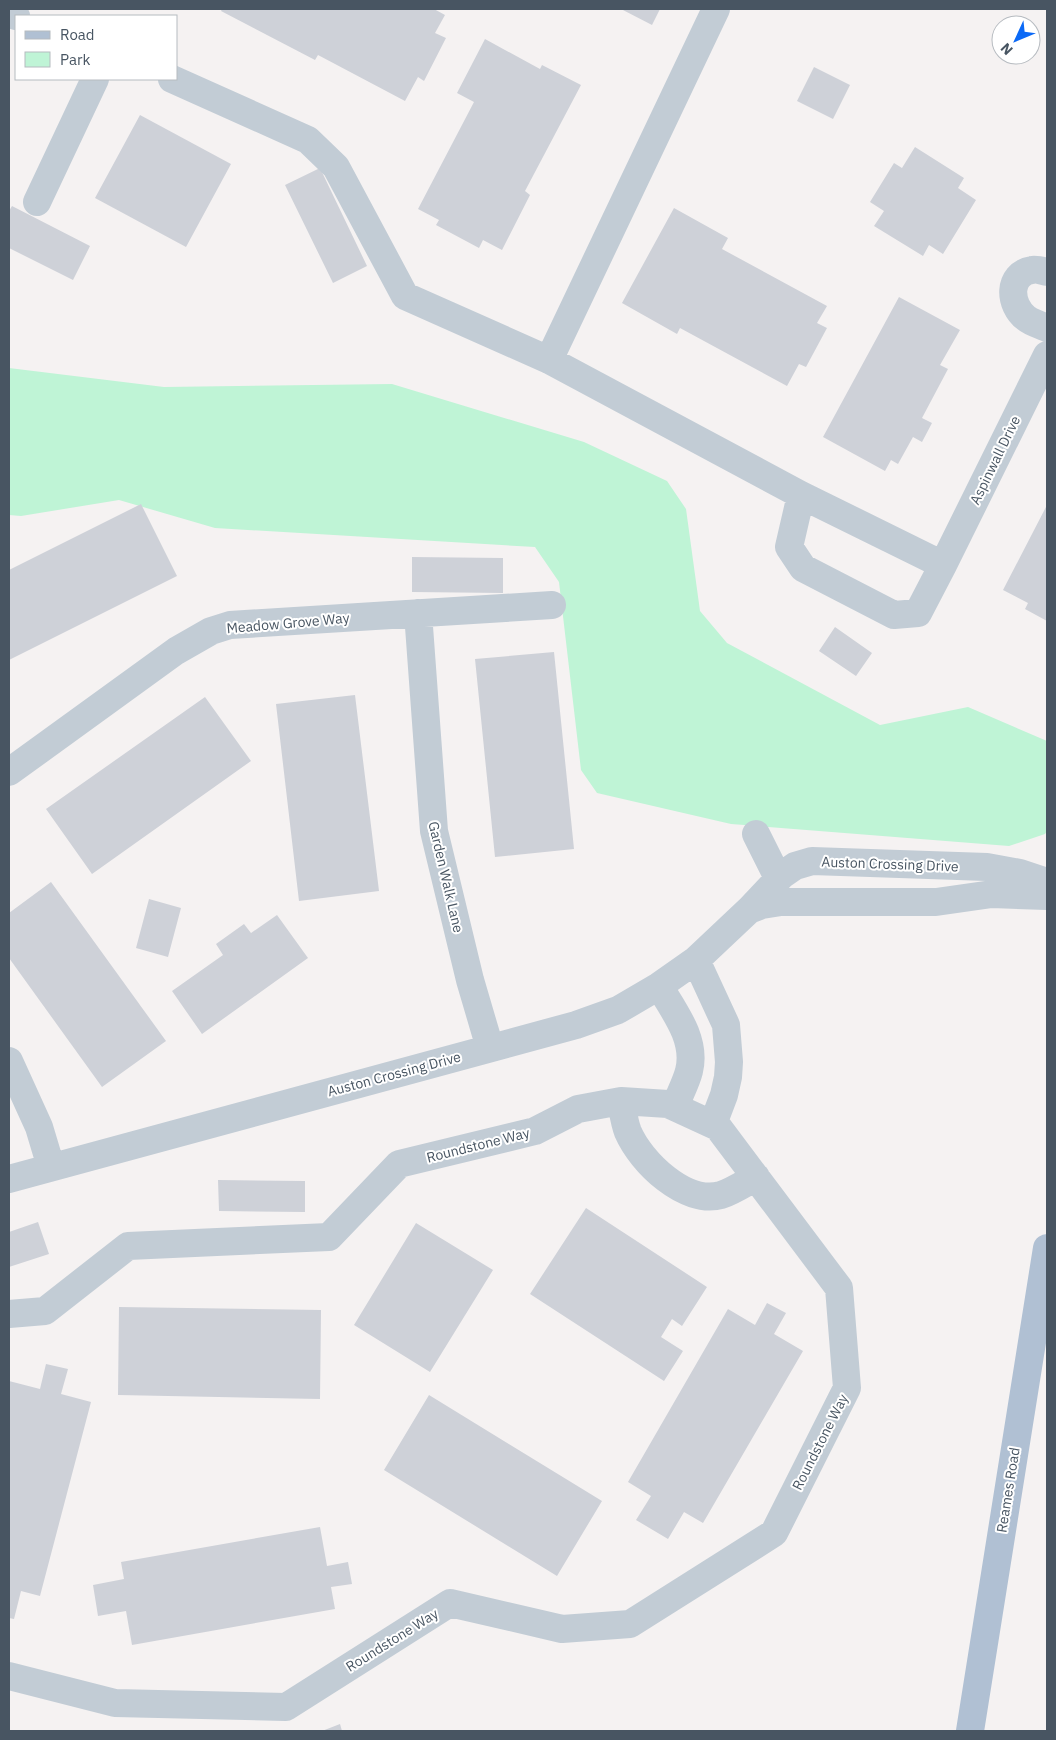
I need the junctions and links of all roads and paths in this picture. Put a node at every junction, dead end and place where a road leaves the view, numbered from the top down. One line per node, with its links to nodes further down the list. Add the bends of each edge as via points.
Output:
1 (716, 9): 8 (street)
2 (95, 80): 4 (street)
3 (174, 80): 8 (street, via 308,140 336,167 405,296)
4 (37, 202)
5 (1047, 272): 6 (street, via 1031,270 1018,277 1012,290 1021,313)
6 (1047, 328)
7 (1047, 355): 10 (street, Aspinwall Drive)
8 (549, 360): 9 (street)
9 (801, 495): 10 (street); 10 (street, Aspinwall Drive, via 789,547 803,568 894,615 918,612)
10 (943, 565)
11 (552, 605): 12 (street, Meadow Grove Way)
12 (418, 613): 13 (street, Meadow Grove Way, via 230,625 211,631 195,638); 23 (street, Garden Walk Lane, via 434,832)
13 (12, 764)
14 (756, 834): 16 (street)
15 (922, 865): 16 (street, Auston Crossing Drive, via 812,862 795,866); 17 (street, Auston Crossing Drive, via 987,867); 19 (street)
16 (778, 878): 20 (street, Auston Crossing Drive)
17 (1047, 882)
18 (1047, 896): 19 (street, Auston Crossing Drive, via 992,894)
19 (924, 902): 20 (street, Auston Crossing Drive, via 781,902)
20 (749, 910): 21 (street, Auston Crossing Drive)
21 (696, 960): 22 (street, Auston Crossing Drive); 27 (street, via 726,1025 728,1077)
22 (659, 986): 23 (street, Auston Crossing Drive, via 618,1010); 26 (street, via 683,1026 691,1058)
23 (490, 1048): 28 (street, Auston Crossing Drive)
24 (9, 1061): 28 (street, via 39,1127)
25 (621, 1101): 26 (street, Roundstone Way); 29 (street, via 628,1132 644,1159 666,1179 698,1196 720,1195); 32 (street, Roundstone Way, via 578,1109 535,1131 399,1164 329,1237 128,1246 45,1311)
26 (675, 1107): 27 (street, Roundstone Way)
27 (713, 1124): 29 (street, Roundstone Way)
28 (52, 1168): 30 (street, Auston Crossing Drive)
29 (756, 1177): 33 (street, Roundstone Way, via 839,1288 847,1388 774,1533 630,1624 562,1629 450,1603 286,1706 115,1703)
30 (9, 1179)
31 (1047, 1248): 34 (main road, Reames Road)
32 (9, 1314)
33 (9, 1676)
34 (970, 1731)

